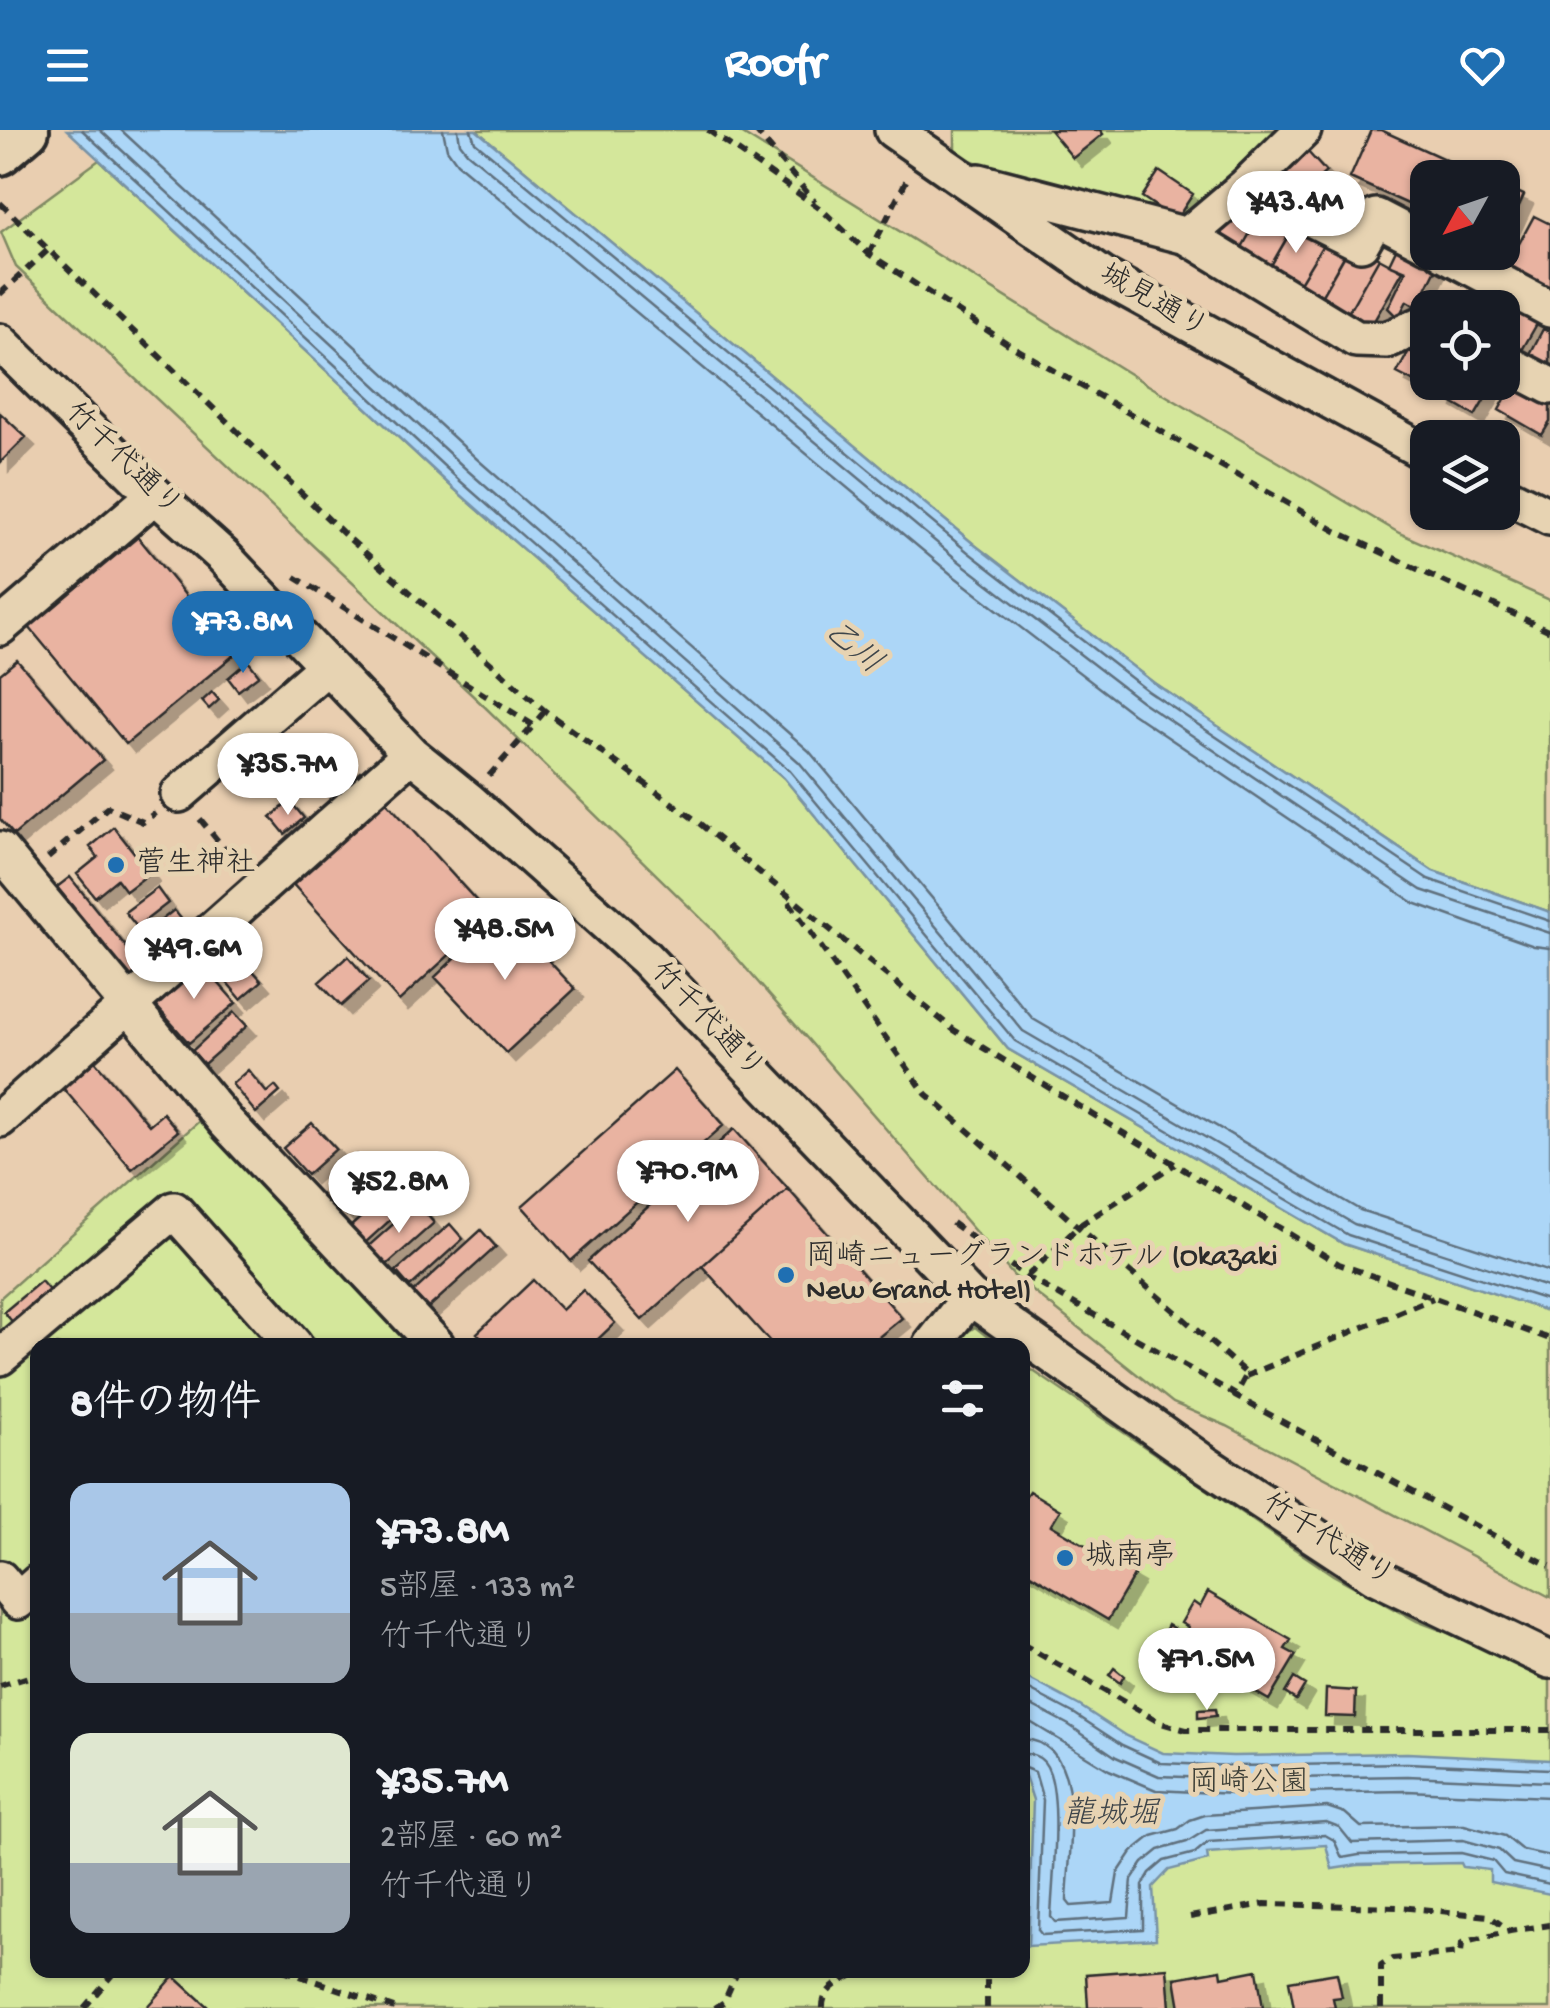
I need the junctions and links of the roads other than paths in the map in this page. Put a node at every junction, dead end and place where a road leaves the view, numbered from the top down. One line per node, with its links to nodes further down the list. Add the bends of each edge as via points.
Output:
1 (26, 130): 4 (main road)
2 (1304, 130): 6 (street)
3 (907, 141): 5 (street, 城見通り)
4 (0, 153)
5 (958, 177): 8 (street); 15 (street, 城見通り, via 1103,276)
6 (1246, 186): 7 (street, via 1361,243 1376,217); 8 (street)
7 (1410, 235)
8 (1187, 236): 11 (street, via 1356,339 1387,340)
9 (1477, 270): 10 (street)
10 (1550, 309)
11 (1410, 330)
12 (0, 342): 16 (street, 竹千代通り)
13 (1520, 371): 14 (street)
14 (1550, 386)
15 (1410, 444)
16 (155, 495): 19 (street); 20 (street, 竹千代通り, via 223,556)
17 (1520, 502): 18 (street)
18 (1550, 517)
19 (0, 627)
20 (326, 667): 21 (street, 竹千代通り); 22 (street)
21 (411, 754): 24 (street); 26 (street, 竹千代通り, via 645,958)
22 (179, 794)
23 (0, 850): 24 (street)
24 (129, 1002): 25 (street); 28 (street, via 226,1122)
25 (0, 1119)
26 (970, 1296): 29 (street); 30 (street, 竹千代通り)
27 (288, 1338): 32 (street, via 174,1210)
28 (429, 1338)
29 (937, 1338)
30 (1029, 1338)
31 (1030, 1339): 35 (street, 竹千代通り, via 1375,1576)
32 (0, 1357)
33 (0, 1579): 34 (street, via 18,1600)
34 (30, 1590)
35 (1550, 1660)

